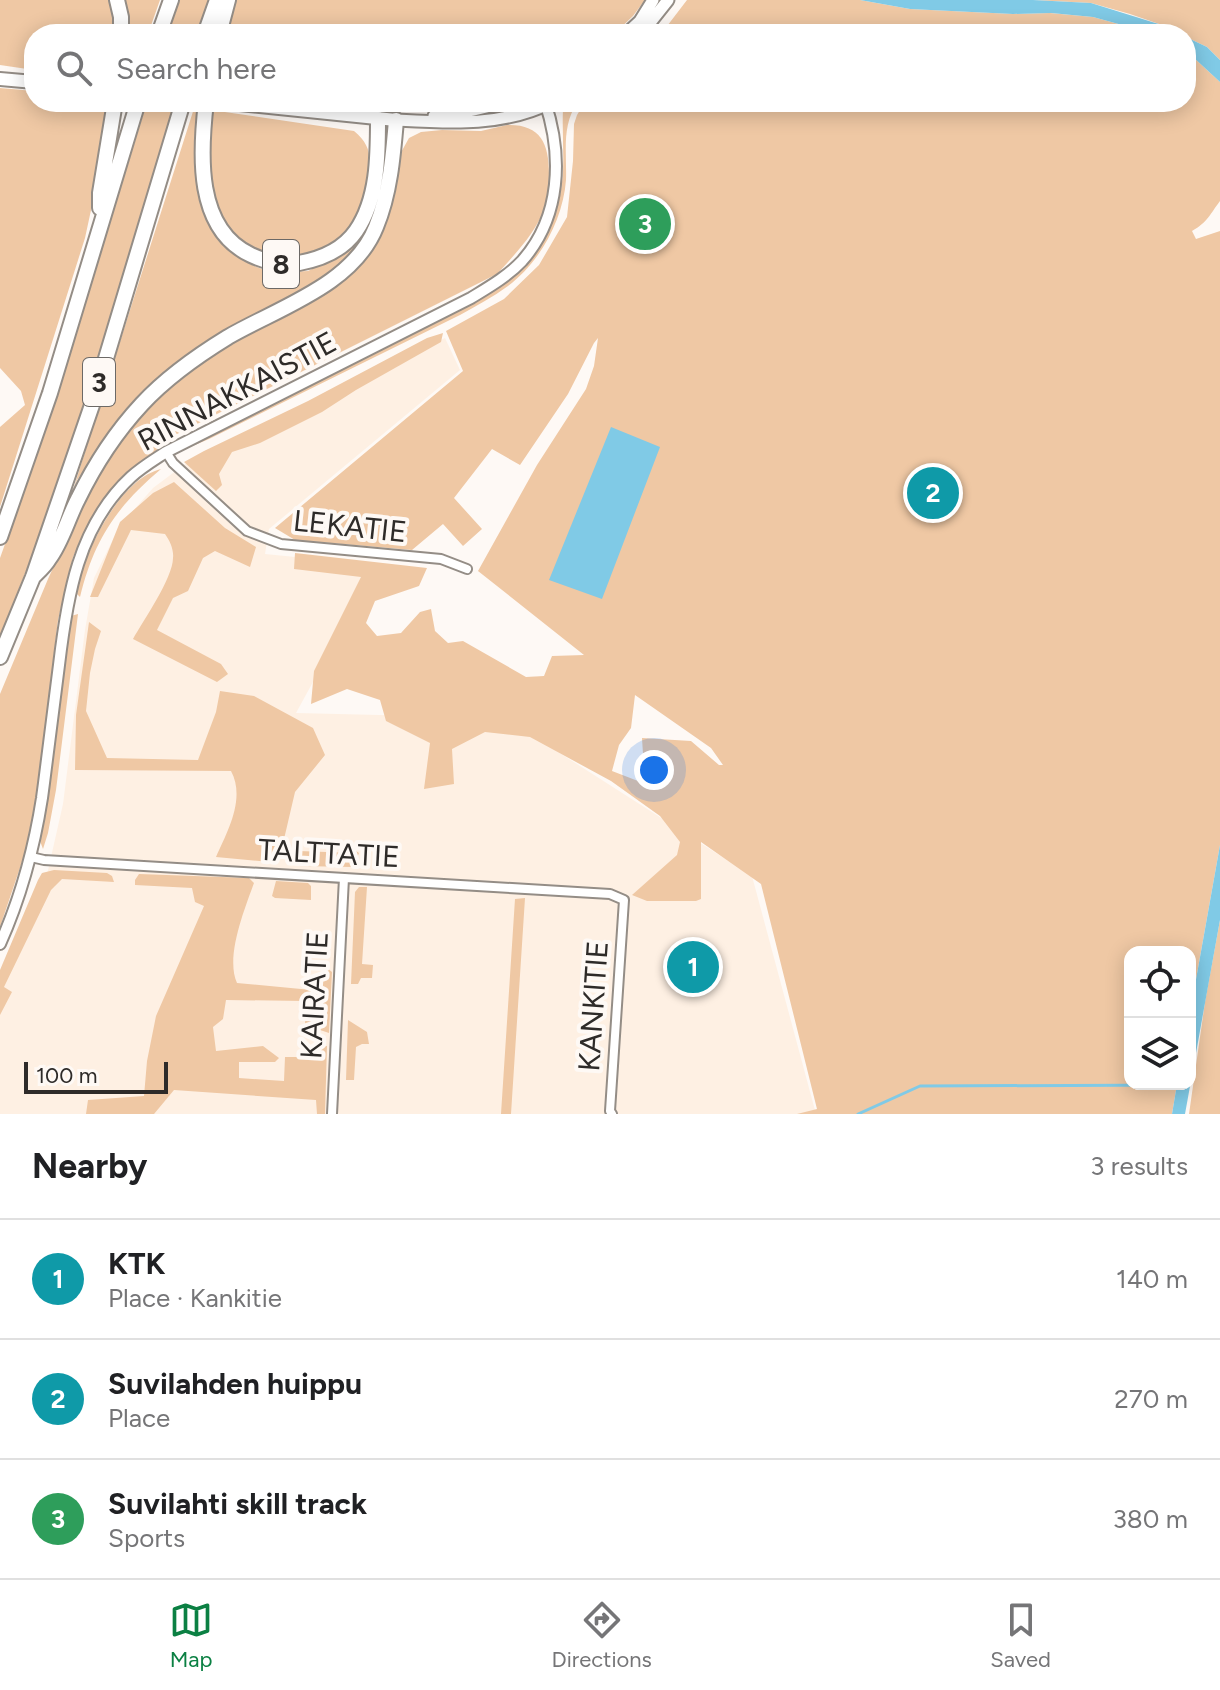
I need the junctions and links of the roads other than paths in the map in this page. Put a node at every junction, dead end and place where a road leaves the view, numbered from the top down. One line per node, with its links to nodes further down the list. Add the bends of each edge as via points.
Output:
1 (117, 0): 7 (highway)
2 (171, 0): 8 (highway)
3 (217, 0): 9 (highway)
4 (228, 0): 10 (highway)
5 (653, 0): 11 (main road)
6 (668, 0): 12 (main road)
7 (121, 24)
8 (163, 24)
9 (209, 24)
10 (222, 24)
11 (637, 24)
12 (649, 24)
13 (0, 79): 14 (highway)
14 (24, 81)
15 (113, 112): 25 (highway)
16 (135, 112): 25 (highway, 3)
17 (180, 112): 29 (highway, 3, via 92,405)
18 (205, 112): 23 (highway, 8, via 203,177 211,211 244,252 277,264 328,255 355,232 373,187)
19 (313, 112): 23 (highway)
20 (465, 112): 24 (main road)
21 (524, 112): 24 (main road, via 503,120)
22 (550, 112): 26 (street, RINNAKKAISTIE, via 556,140 555,194 521,261 471,298)
23 (378, 119): 24 (highway)
24 (396, 120): 29 (highway, via 385,201 360,253 322,286 230,336 144,401 98,460 50,558)
25 (100, 226): 27 (highway, 3)
26 (166, 452): 28 (street, LEKATIE, via 247,531 281,544 441,559); 31 (street, RINNAKKAISTIE, via 128,479 109,501 78,563 65,618)
27 (0, 537)
28 (467, 569)
29 (33, 577): 30 (highway, 3)
30 (0, 657)
31 (31, 857): 32 (street, TALTTATIE); 34 (street, RINNAKKAISTIE)
32 (344, 878): 33 (street, TALTTATIE, via 610,894); 35 (street, KAIRATIE)
33 (624, 900): 36 (street, KANKITIE)
34 (0, 944)
35 (332, 1114)
36 (612, 1114)

